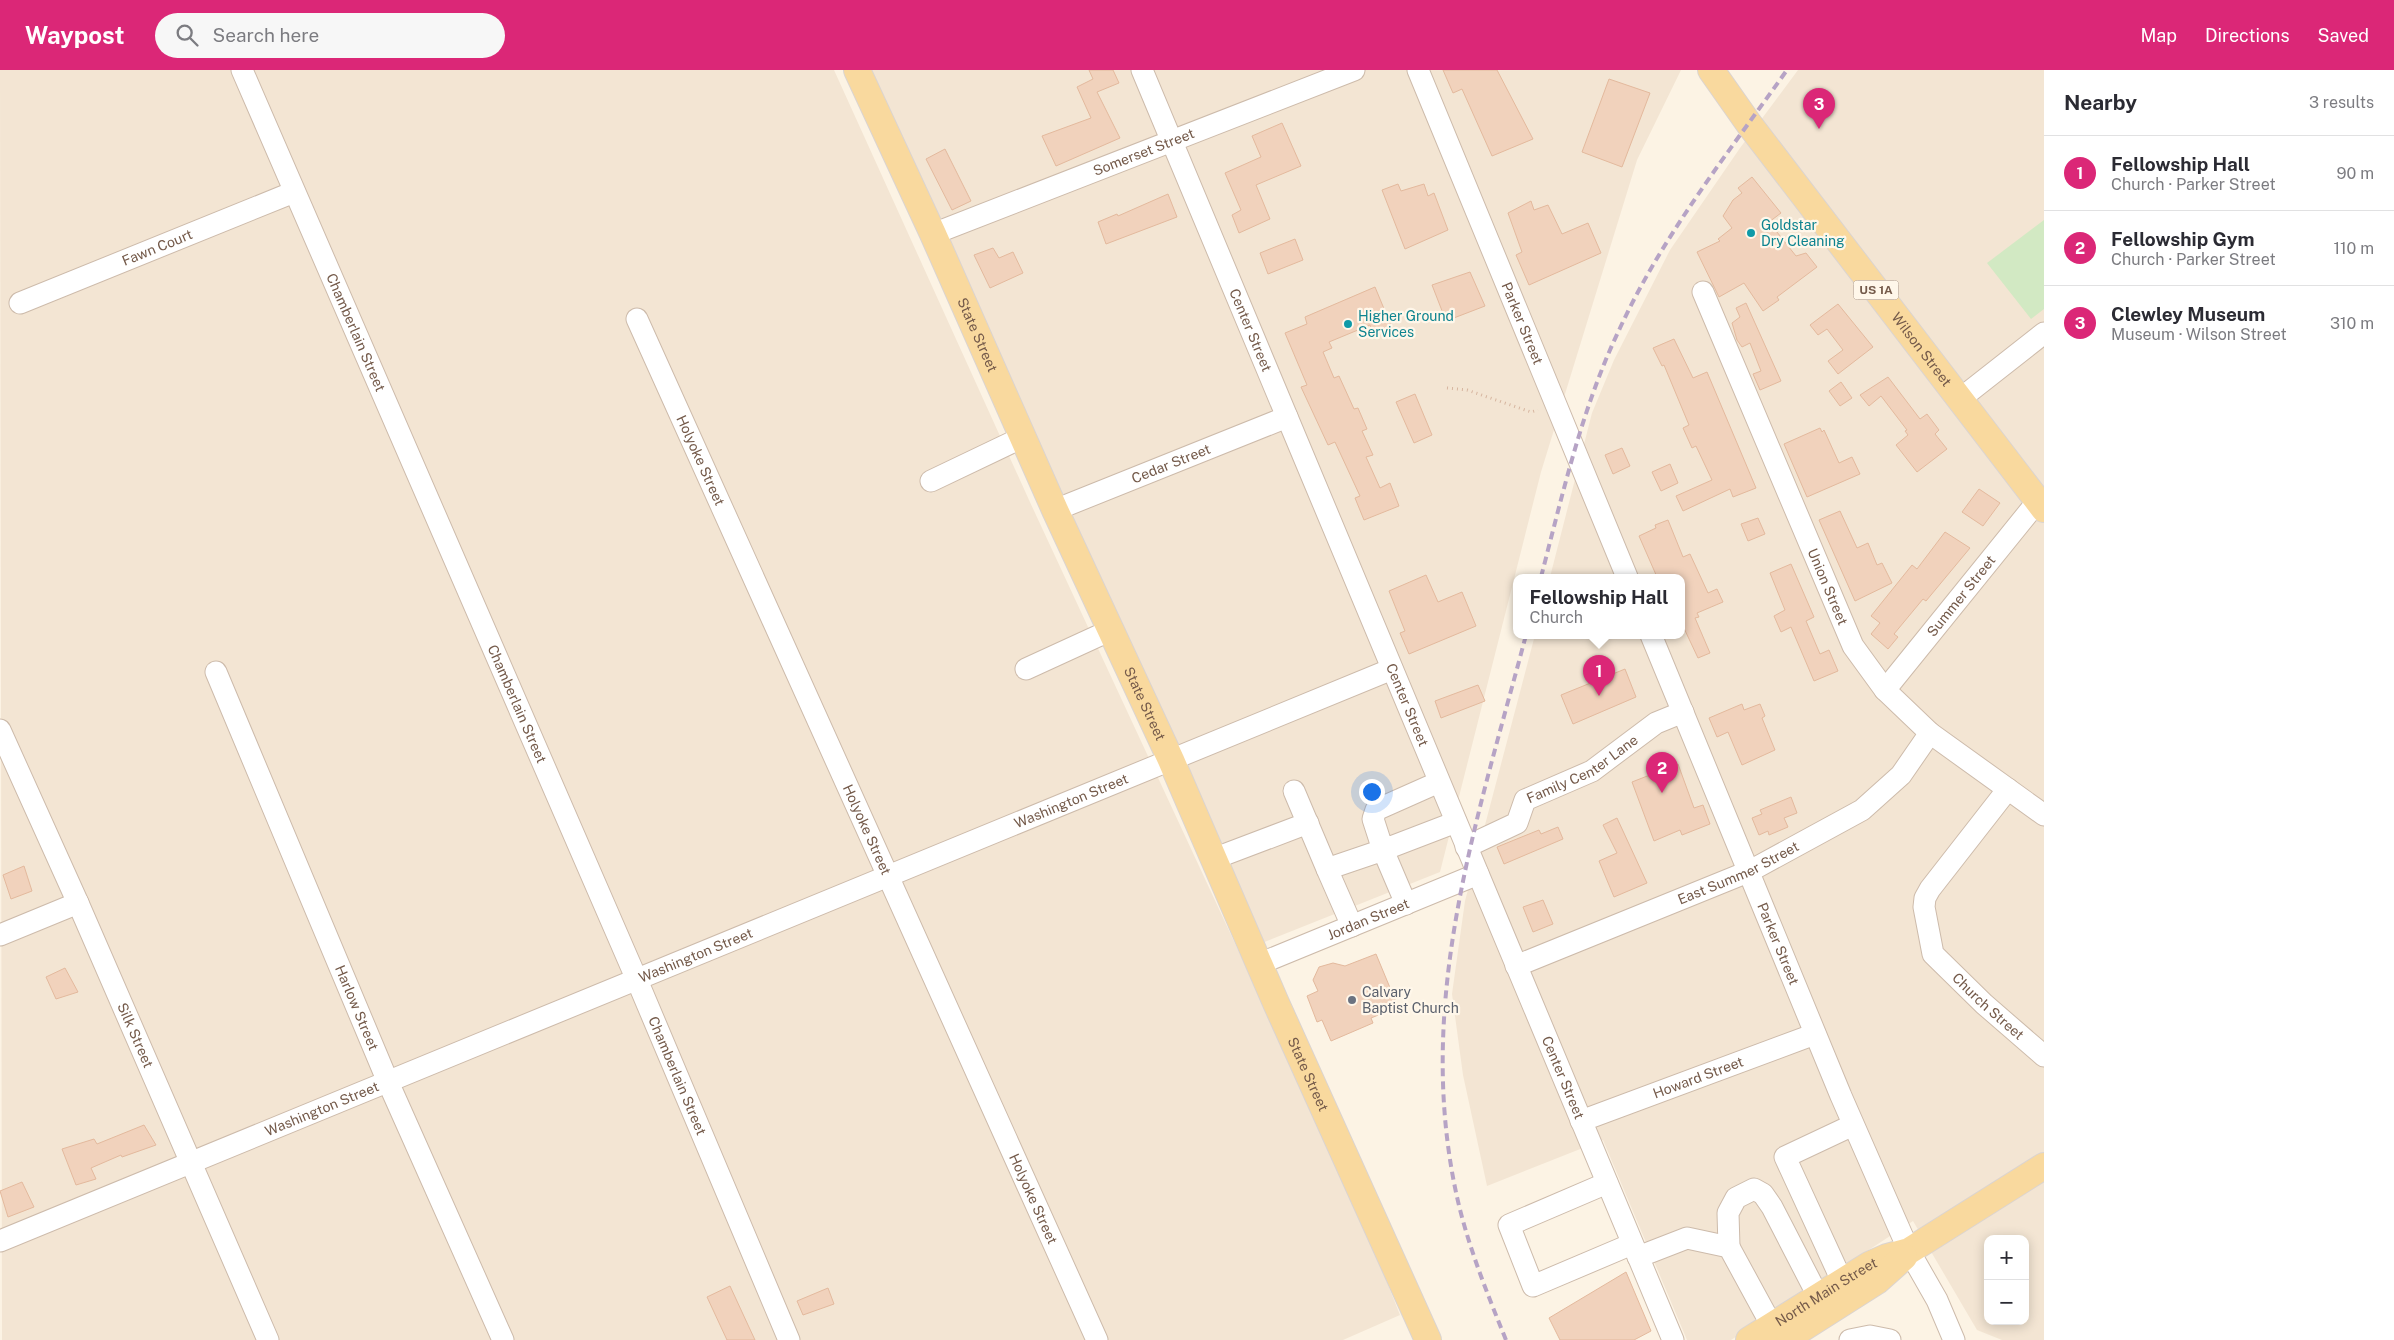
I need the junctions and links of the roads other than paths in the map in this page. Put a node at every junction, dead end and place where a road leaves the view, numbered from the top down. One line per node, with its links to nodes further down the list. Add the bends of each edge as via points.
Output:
1 (242, 70): 8 (street, Chamberlain Street)
2 (857, 70): 9 (main road, State Street)
3 (1142, 70): 7 (street, Center Street)
4 (1354, 70): 7 (street, Somerset Street)
5 (1418, 70): 20 (street, Parker Street)
6 (1711, 70): 14 (main road, Wilson Street / US 1A)
7 (1171, 141): 9 (street, Somerset Street); 15 (street, Center Street)
8 (294, 192): 11 (street, Fawn Court); 50 (street, Chamberlain Street)
9 (933, 234): 16 (main road, State Street)
10 (1702, 292): 26 (street, Union Street, via 1853,646)
11 (20, 303)
12 (638, 319): 43 (street, Holyoke Street)
13 (2044, 333): 14 (street)
14 (1960, 399): 18 (main road, Wilson Street / US 1A)
15 (1287, 417): 19 (street, Cedar Street); 24 (street, Center Street)
16 (1023, 437): 17 (street); 19 (main road, State Street)
17 (931, 480)
18 (2040, 505): 26 (street, Summer Street)
19 (1055, 510): 21 (main road, State Street)
20 (1626, 574)
21 (1111, 630): 23 (street); 30 (main road, State Street)
22 (1653, 639): 27 (street, Parker Street)
23 (1026, 669)
24 (1392, 669): 30 (street, Washington Street); 31 (street, Center Street)
25 (216, 672): 53 (street, Harlow Street)
26 (1884, 690): 29 (street, Union Street)
27 (1683, 712): 37 (street, Family Center Lane, via 1656,723 1592,771 1525,800 1517,823); 41 (street, Parker Street)
28 (0, 730): 44 (street, Silk Street)
29 (1930, 733): 32 (street, Union Street); 41 (street, East Summer Street, via 1901,775 1862,810)
30 (1171, 760): 39 (main road, State Street); 43 (street, Washington Street)
31 (1439, 782): 35 (street, Center Street); 38 (street, via 1376,810 1373,819)
32 (2008, 789): 34 (street, Union Street); 52 (street, Church Street, via 1925,898 1924,906 1933,954)
33 (1294, 791): 36 (street)
34 (2044, 815)
35 (1456, 822): 37 (street, Center Street); 38 (street)
36 (1308, 823): 39 (street); 40 (street)
37 (1466, 846): 42 (street, Center Street)
38 (1383, 850): 40 (street); 45 (street)
39 (1214, 859): 48 (main road, State Street)
40 (1328, 869): 46 (street)
41 (1750, 871): 49 (street, East Summer Street); 51 (street, Parker Street)
42 (1478, 874): 45 (street, Jordan Street); 49 (street, Center Street)
43 (890, 876): 50 (street, Washington Street); 69 (street, Holyoke Street)
44 (78, 903): 47 (street); 56 (street, Silk Street)
45 (1406, 904): 46 (street, Jordan Street)
46 (1352, 926): 48 (street, Jordan Street)
47 (0, 936)
48 (1259, 964): 70 (main road, State Street)
49 (1516, 966): 54 (street, Center Street)
50 (637, 980): 53 (street, Washington Street); 68 (street, Chamberlain Street)
51 (1815, 1034): 54 (street, Howard Street); 55 (street, Parker Street)
52 (2044, 1056)
53 (388, 1082): 56 (street, Washington Street); 67 (street, Harlow Street)
54 (1581, 1121): 58 (street, Center Street)
55 (1853, 1125): 62 (street, Parker Street); 63 (street, via 1784,1157)
56 (191, 1163): 59 (street, Washington Street); 66 (street, Silk Street)
57 (2044, 1166): 62 (main road, North Main Street)
58 (1607, 1183): 61 (street, Center Street); 61 (street, via 1508,1225 1533,1286)
59 (0, 1241)
60 (1729, 1247): 61 (street, via 1688,1238); 64 (street, via 1728,1213 1736,1198 1754,1189 1763,1194 1772,1207); 65 (street)
61 (1635, 1250): 71 (street, Center Street)
62 (1909, 1251): 63 (main road, North Main Street, via 1877,1261); 65 (main road, North Main Street, via 1878,1281); 74 (street, Parker Street, via 1938,1300)
63 (1842, 1281): 64 (main road, North Main Street)
64 (1818, 1296): 65 (main road, North Main Street)
65 (1762, 1337)
66 (268, 1340)
67 (503, 1340)
68 (790, 1340)
69 (1097, 1340)
70 (1428, 1340)
71 (1672, 1340)
72 (1850, 1340): 73 (street, via 1870,1336)
73 (1890, 1340)
74 (1954, 1340)

